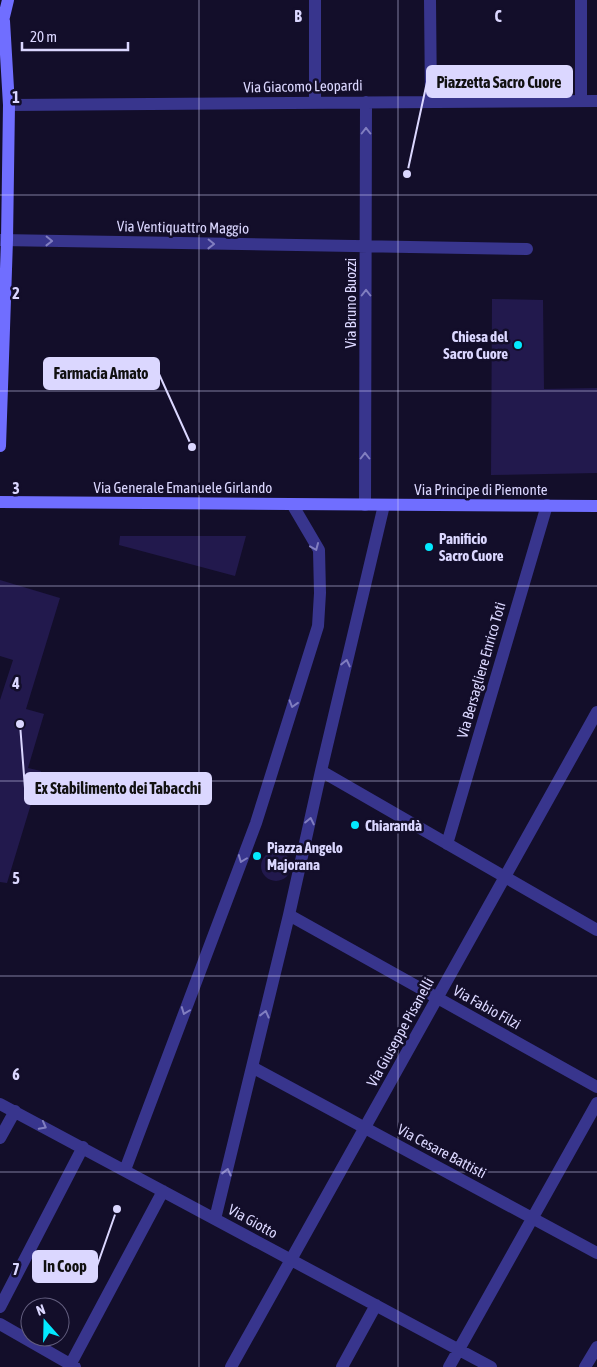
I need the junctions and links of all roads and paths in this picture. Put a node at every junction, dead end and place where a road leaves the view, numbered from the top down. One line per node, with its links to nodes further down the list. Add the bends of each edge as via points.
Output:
1 (8, 0): 5 (main road)
2 (315, 0): 10 (street)
3 (430, 0): 9 (street)
4 (580, 0): 6 (street)
5 (1, 25): 11 (main road)
6 (581, 101): 7 (street, Via Giacomo Leopardi); 9 (street, Via Giacomo Leopardi)
7 (597, 101)
8 (366, 102): 9 (street, Via Giacomo Leopardi); 10 (street, Via Giacomo Leopardi); 14 (street, Via Bruno Buozzi, one-way to 8)
9 (431, 102)
10 (316, 103): 11 (street, Via Giacomo Leopardi)
11 (9, 104): 12 (main road)
12 (4, 147): 13 (main road)
13 (4, 240): 14 (street, Via Ventiquattro Maggio, one-way to 14); 16 (main road)
14 (366, 246): 15 (street, Via Ventiquattro Maggio); 19 (street, Via Bruno Buozzi, one-way to 14)
15 (527, 249)
16 (0, 446)
17 (0, 502): 18 (main road, Via Generale Emanuele Girlando)
18 (292, 504): 19 (main road, Via Generale Emanuele Girlando); 39 (street, one-way to 39, via 319,550 318,626 256,822)
19 (365, 504): 20 (main road, Via Principe di Piemonte)
20 (384, 505): 21 (main road, Via Principe di Piemonte); 25 (street, one-way to 20)
21 (547, 505): 22 (main road, Via Principe di Piemonte); 26 (street, Via Bersagliere Enrico Toti)
22 (597, 506)
23 (597, 712): 24 (street, Via Giuseppe Pisanelli)
24 (592, 734): 27 (street, Via Giuseppe Pisanelli)
25 (321, 771): 26 (street); 28 (street, one-way to 25)
26 (447, 844): 27 (street)
27 (505, 877): 29 (street); 30 (street, Via Giuseppe Pisanelli)
28 (290, 916): 30 (street, Via Fabio Filzi); 31 (street, one-way to 28)
29 (597, 930)
30 (437, 998): 32 (street, Via Fabio Filzi); 36 (street, Via Giuseppe Pisanelli)
31 (252, 1067): 36 (street, Via Cesare Battisti); 42 (street, one-way to 31)
32 (597, 1086)
33 (597, 1103): 41 (street)
34 (0, 1104): 35 (street, Via Giotto)
35 (15, 1111): 37 (street); 38 (street, Via Giotto, one-way to 38)
36 (365, 1128): 41 (street, Via Cesare Battisti); 44 (street, Via Giuseppe Pisanelli)
37 (0, 1138)
38 (83, 1147): 39 (street, Via Giotto); 46 (street)
39 (125, 1170): 40 (street, Via Giotto)
40 (163, 1191): 42 (street, Via Giotto); 50 (street)
41 (533, 1218): 43 (street, Via Cesare Battisti); 49 (street)
42 (215, 1219): 44 (street, Via Giotto)
43 (597, 1253)
44 (291, 1260): 45 (street, Via Giotto); 51 (street, Via Giuseppe Pisanelli)
45 (376, 1306): 49 (street, Via Giotto); 52 (street)
46 (0, 1307)
47 (0, 1324): 50 (street)
48 (597, 1347): 55 (street)
49 (459, 1350): 53 (street); 54 (street, Via Giotto)
50 (71, 1366)
51 (231, 1367)
52 (342, 1367)
53 (449, 1367)
54 (490, 1367)
55 (585, 1367)

